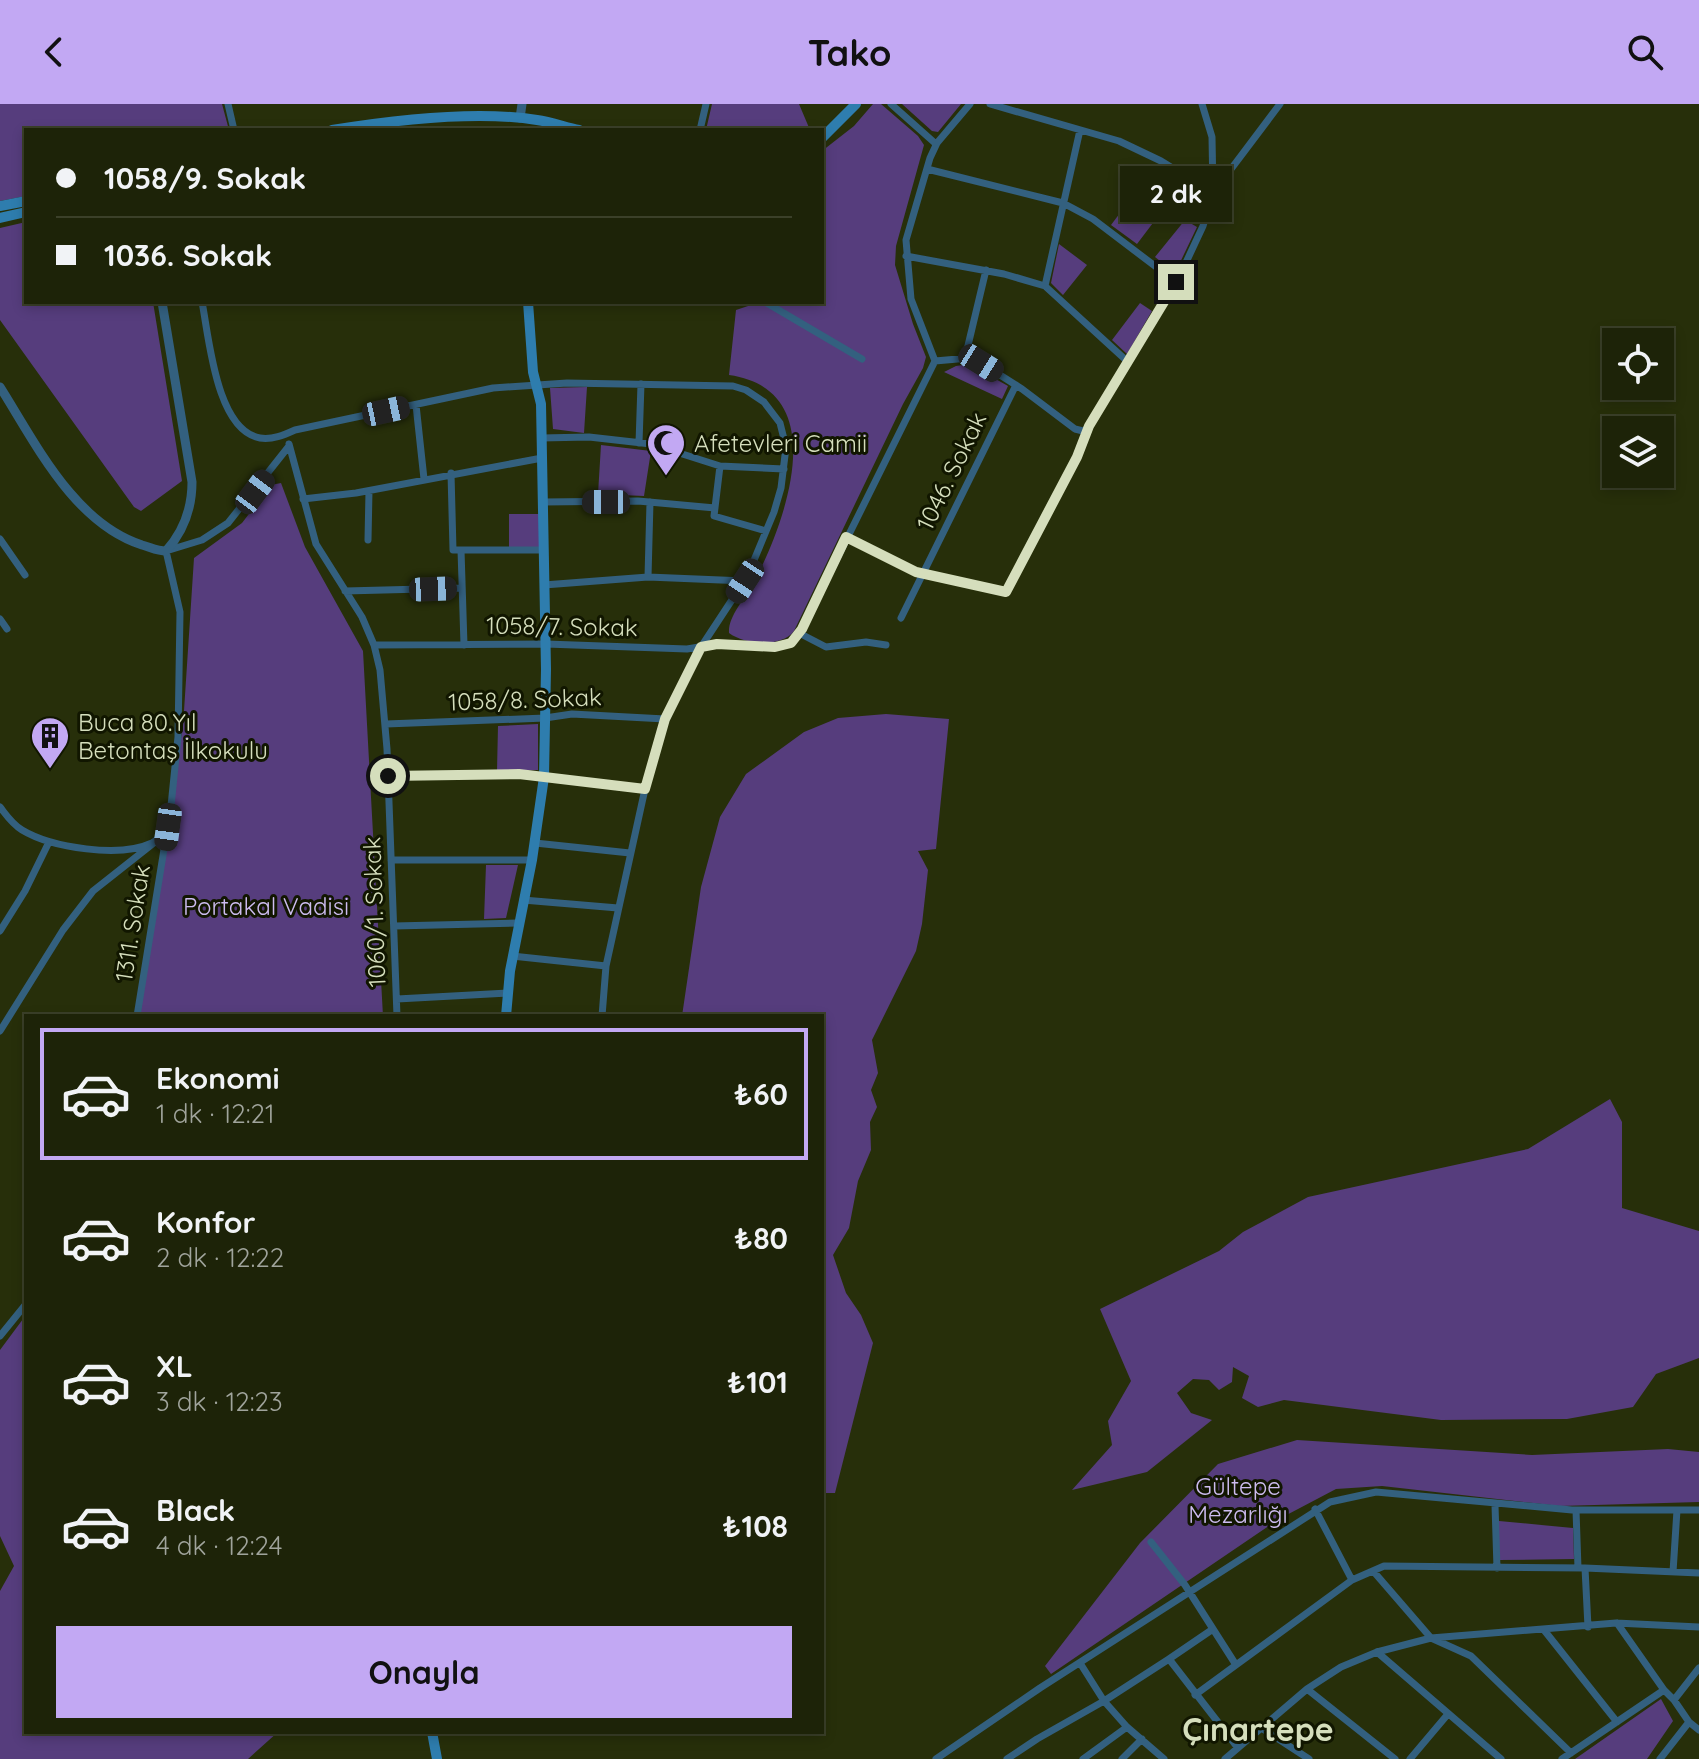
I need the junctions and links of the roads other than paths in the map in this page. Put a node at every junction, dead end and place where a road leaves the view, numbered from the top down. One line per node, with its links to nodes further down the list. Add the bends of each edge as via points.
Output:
1 (228, 104): 11 (street)
2 (522, 104): 10 (street)
3 (706, 104): 14 (street)
4 (856, 104): 16 (main road)
5 (891, 104): 17 (street)
6 (970, 104): 17 (street)
7 (990, 104): 15 (street)
8 (1202, 104): 19 (street, via 1212,137)
9 (1280, 104): 19 (street)
10 (520, 124): 12 (main road, via 399,119); 13 (main road)
11 (234, 128)
12 (344, 128)
13 (559, 128)
14 (700, 128)
15 (1080, 130): 19 (street, via 1119,141); 21 (street)
16 (824, 136)
17 (936, 144): 18 (street)
18 (927, 169): 21 (street); 25 (street)
19 (1213, 193): 27 (street)
20 (24, 201): 22 (main road)
21 (1063, 203): 27 (street, via 1093,219); 28 (street)
22 (0, 206)
23 (24, 212): 24 (main road)
24 (0, 218)
25 (906, 256): 26 (street); 35 (street, via 911,299)
26 (986, 270): 28 (street); 33 (street)
27 (1176, 282): 36 (street)
28 (1045, 286): 36 (street)
29 (162, 304): 63 (street, via 192,482 190,510)
30 (202, 304): 43 (street, via 218,386 235,420 257,438)
31 (528, 304): 38 (main road)
32 (768, 304): 34 (street)
33 (965, 358): 35 (street); 39 (street)
34 (862, 359)
35 (935, 361): 58 (street)
36 (1128, 362): 42 (street)
37 (641, 384): 38 (street); 45 (street); 49 (street, via 733,386 751,393 780,423 786,440)
38 (536, 385): 41 (street, via 493,388); 44 (main road)
39 (1016, 385): 42 (street, via 1075,429); 64 (street, 1046. Sokak)
40 (0, 387): 63 (street, via 92,517 127,540)
41 (416, 405): 43 (street); 51 (street)
42 (1089, 426): 64 (street, via 1006,592)
43 (287, 434): 46 (street, 1060/1. Sokak)
44 (541, 438): 45 (street); 47 (main road)
45 (639, 443): 48 (street)
46 (289, 446): 53 (street, 1060/1. Sokak); 63 (street, via 228,523 202,540)
47 (542, 458): 50 (street); 54 (main road)
48 (720, 466): 49 (street); 56 (street)
49 (784, 469): 57 (street)
50 (451, 473): 51 (street); 61 (street, via 453,550)
51 (424, 479): 52 (street)
52 (369, 491): 53 (street); 60 (street)
53 (303, 499): 70 (street, 1060/1. Sokak, via 316,544)
54 (543, 502): 55 (street); 62 (main road)
55 (650, 502): 56 (street); 66 (street)
56 (715, 508): 57 (street, via 714,516)
57 (766, 531): 67 (street)
58 (846, 537): 64 (street); 74 (street)
59 (0, 539): 65 (street)
60 (368, 540)
61 (461, 550): 62 (street); 69 (street)
62 (544, 550): 68 (main road)
63 (166, 551): 87 (street, 1311. Sokak, via 180,612 178,737)
64 (923, 574): 71 (street, 1046. Sokak)
65 (25, 575)
66 (648, 577): 67 (street); 68 (street)
67 (745, 581): 79 (street)
68 (544, 585): 75 (main road)
69 (462, 588): 70 (street); 77 (street)
70 (345, 591): 76 (street, 1060/1. Sokak)
71 (901, 618)
72 (0, 619): 73 (street)
73 (7, 629)
74 (799, 633): 78 (street, via 826,647); 79 (street, 1058/7. Sokak, via 791,643 775,647)
75 (546, 644): 77 (street, 1058/7. Sokak); 79 (street, 1058/7. Sokak); 80 (main road)
76 (374, 645): 77 (street, 1058/7. Sokak); 82 (street, 1060/1. Sokak)
77 (464, 645)
78 (886, 645)
79 (701, 647): 81 (street)
80 (545, 718): 81 (street, 1058/8. Sokak, via 572,714); 82 (street, 1058/8. Sokak); 84 (main road)
81 (665, 719): 85 (street)
82 (386, 724): 83 (street, 1060/1. Sokak)
83 (388, 776): 84 (street); 92 (street, 1060/1. Sokak)
84 (544, 777): 85 (street); 90 (main road)
85 (645, 789): 91 (street)
86 (0, 807): 88 (street, via 11,822)
87 (168, 827): 89 (street); 103 (street, 1311. Sokak)
88 (49, 842): 89 (street, via 115,850); 98 (street)
89 (155, 842): 107 (street, via 93,891)
90 (535, 843): 91 (street); 93 (main road)
91 (630, 853): 95 (street)
92 (391, 860): 93 (street); 97 (street, 1060/1. Sokak)
93 (532, 860): 94 (main road)
94 (523, 900): 95 (street); 96 (main road)
95 (618, 908): 100 (street)
96 (518, 923): 97 (street); 99 (main road)
97 (394, 926): 102 (street, 1060/1. Sokak)
98 (0, 931)
99 (512, 956): 100 (street); 101 (main road)
100 (606, 966): 106 (street)
101 (508, 993): 102 (street); 105 (main road)
102 (397, 999): 104 (street, 1060/1. Sokak)
103 (137, 1014)
104 (397, 1014)
105 (506, 1014)
106 (602, 1014)
107 (0, 1031)
108 (24, 1306): 109 (street)
109 (0, 1336)
110 (1495, 1505): 111 (street, via 1376,1492); 112 (street); 116 (street)
111 (1315, 1509): 121 (street); 122 (street)
112 (1576, 1510): 113 (street); 117 (street)
113 (1677, 1510): 114 (street); 119 (street)
114 (1699, 1510)
115 (1151, 1542): 122 (street)
116 (1497, 1568): 117 (street); 118 (street, via 1384,1566)
117 (1582, 1568): 119 (street); 124 (street)
118 (1374, 1572): 121 (street); 128 (street)
119 (1673, 1572): 120 (street)
120 (1699, 1573)
121 (1352, 1580): 132 (street)
122 (1190, 1593): 126 (street); 131 (street)
123 (1616, 1623): 124 (street); 125 (street); 135 (street)
124 (1588, 1627): 127 (street)
125 (1699, 1627)
126 (1213, 1629): 130 (street); 132 (street)
127 (1544, 1630): 128 (street); 140 (street)
128 (1431, 1638): 129 (street); 148 (street, via 1471,1656)
129 (1377, 1652): 134 (street); 139 (street)
130 (1169, 1659): 136 (street); 138 (street)
131 (1080, 1663): 138 (street); 150 (street)
132 (1236, 1665): 136 (street)
133 (1699, 1668): 137 (street)
134 (1307, 1689): 143 (street); 157 (street)
135 (1664, 1690): 137 (street); 140 (street)
136 (1195, 1695): 147 (street)
137 (1674, 1700): 141 (street)
138 (1104, 1701): 142 (street); 151 (street)
139 (1448, 1714): 158 (street); 159 (street)
140 (1617, 1722): 148 (street)
141 (1689, 1722): 144 (street); 161 (street)
142 (1127, 1727): 146 (street); 152 (street)
143 (1263, 1729): 147 (street); 156 (street)
144 (1699, 1730)
145 (432, 1734): 149 (main road)
146 (1142, 1739): 153 (street); 154 (street)
147 (1238, 1748): 155 (street)
148 (1571, 1753): 160 (street)
149 (437, 1759)
150 (936, 1759)
151 (1007, 1759)
152 (1083, 1759)
153 (1122, 1759)
154 (1164, 1759)
155 (1225, 1759)
156 (1309, 1759)
157 (1395, 1759)
158 (1410, 1759)
159 (1501, 1759)
160 (1562, 1759)
161 (1660, 1759)

